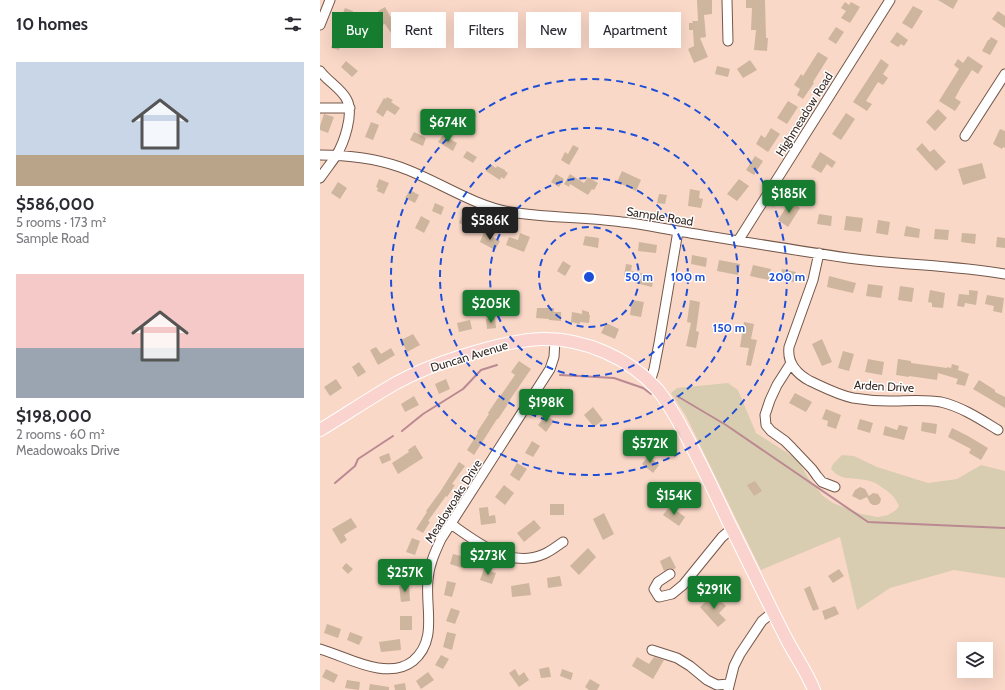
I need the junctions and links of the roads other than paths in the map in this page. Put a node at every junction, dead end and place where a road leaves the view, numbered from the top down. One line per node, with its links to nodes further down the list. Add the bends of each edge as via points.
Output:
1 (330, 0): 4 (street)
2 (728, 0): 5 (street)
3 (890, 0): 15 (street, Highmeadow Road)
4 (320, 25)
5 (728, 41)
6 (320, 71): 9 (street, via 343,94)
7 (1005, 74): 10 (street)
8 (320, 108): 9 (street)
9 (350, 108): 12 (street, via 347,128)
10 (965, 136)
11 (320, 155): 12 (street, Sample Road)
12 (336, 155): 13 (street); 14 (street, Sample Road, via 400,167 500,210 621,222)
13 (320, 178)
14 (678, 231): 15 (street, Sample Road); 20 (street)
15 (738, 241): 16 (street, Sample Road)
16 (819, 253): 17 (street, Sample Road); 19 (street, via 813,280 789,347)
17 (1005, 274)
18 (554, 340): 20 (main road, Duncan Avenue, via 604,352 639,372); 21 (main road, Duncan Avenue, via 543,339 502,345 433,366 396,383); 24 (street, Meadowoaks Drive, via 554,357 550,369)
19 (791, 363): 22 (street, Arden Drive, via 796,371 808,379 851,398 939,402 959,408); 23 (street, via 770,400 765,415 766,425 792,448 822,482)
20 (650, 382): 25 (main road, Duncan Avenue, via 664,399 693,448)
21 (320, 430)
22 (998, 430)
23 (835, 487)
24 (451, 524): 26 (street, via 492,550 518,559 545,554); 29 (street, Meadowoaks Drive, via 432,558 427,589 429,632 425,647 416,659 397,668 380,668 360,664)
25 (734, 531): 27 (street, via 729,531 722,537 683,585 672,594 659,597 654,589 658,582); 28 (main road, Duncan Avenue)
26 (563, 542)
27 (670, 574)
28 (773, 612): 31 (street, via 762,621 740,654); 32 (main road, Duncan Avenue)
29 (320, 649)
30 (652, 650): 31 (street, via 677,658 707,680)
31 (729, 687)
32 (814, 690)

